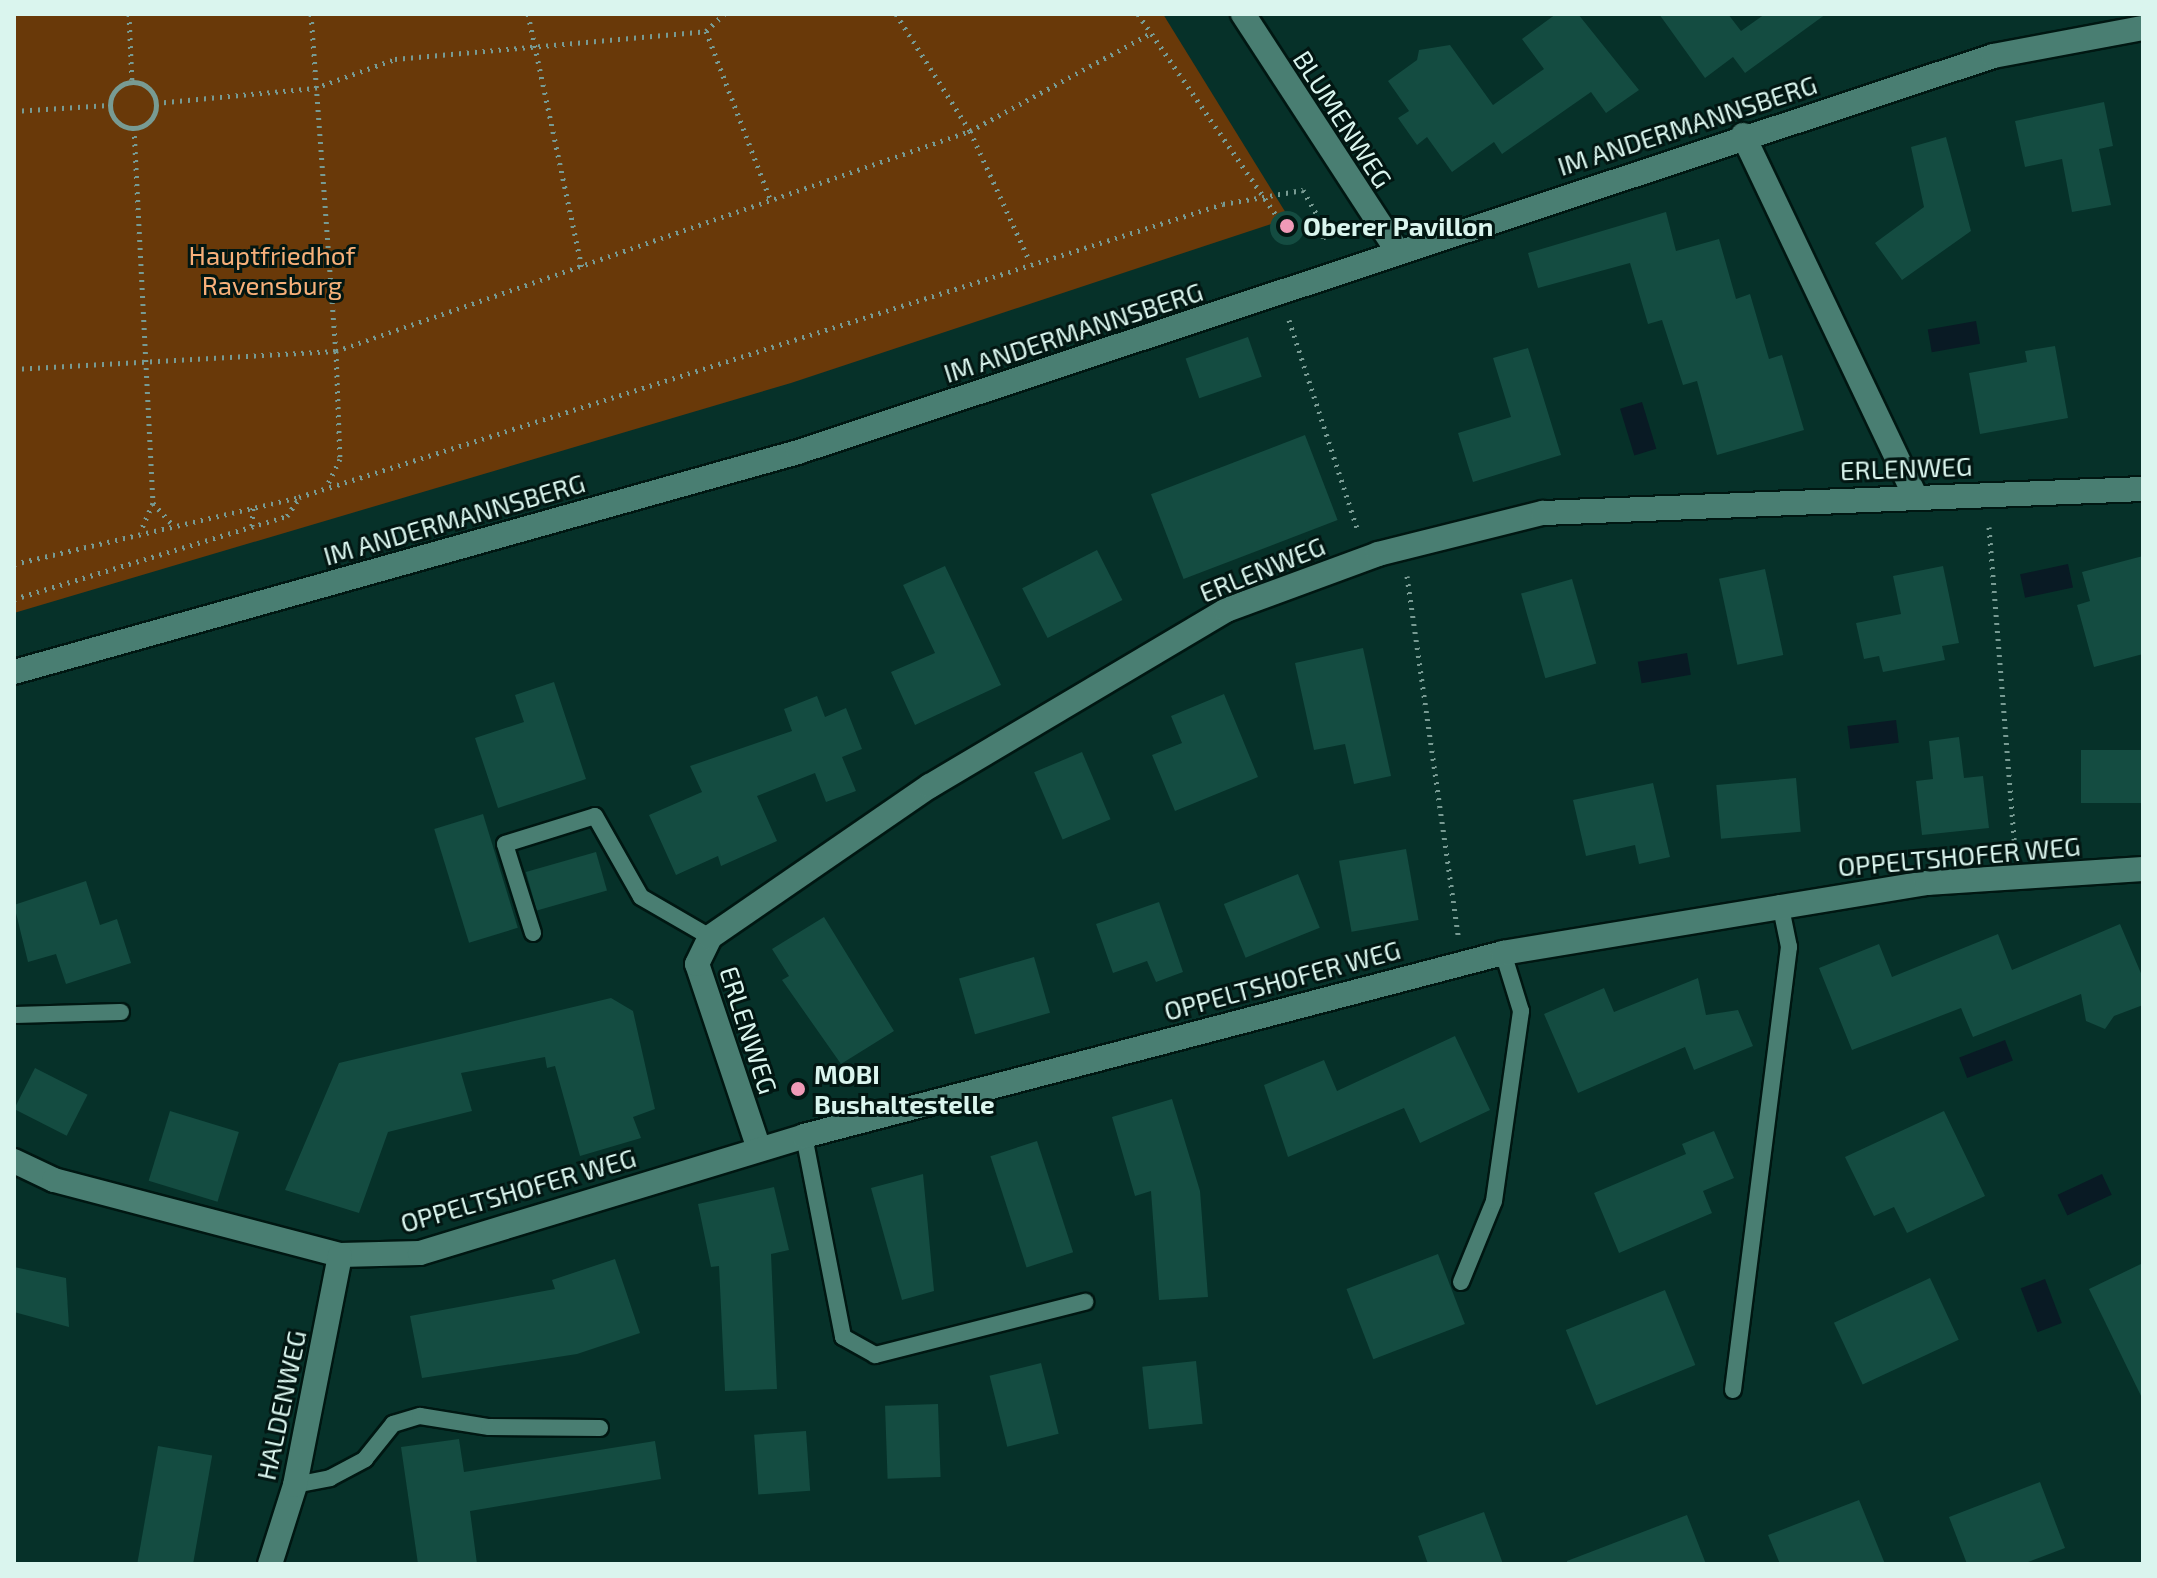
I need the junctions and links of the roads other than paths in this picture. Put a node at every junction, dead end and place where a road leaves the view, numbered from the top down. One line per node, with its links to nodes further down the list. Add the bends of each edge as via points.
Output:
1 (1243, 14): 4 (street, BLUMENWEG)
2 (2143, 28): 3 (street, IM ANDERMANNSBERG, via 1993,56)
3 (1743, 135): 4 (street, IM ANDERMANNSBERG); 6 (street)
4 (1398, 252): 7 (street, IM ANDERMANNSBERG, via 798,452)
5 (2143, 489): 6 (street, ERLENWEG)
6 (1915, 495): 11 (street, ERLENWEG, via 1543,513 1367,558 1226,610 1104,676)
7 (14, 672)
8 (2143, 869): 9 (street, OPPELTSHOFER WEG)
9 (1780, 903): 12 (street, OPPELTSHOFER WEG); 21 (lane, via 1789,947)
10 (533, 933): 11 (lane, via 505,844 595,816 641,897)
11 (710, 937): 16 (street, ERLENWEG, via 697,964)
12 (1503, 953): 15 (street, OPPELTSHOFER WEG); 19 (lane, via 1521,1011 1494,1201)
13 (121, 1012): 14 (lane)
14 (14, 1015)
15 (804, 1136): 16 (street, OPPELTSHOFER WEG); 20 (lane, via 843,1337 875,1355)
16 (759, 1149): 18 (street, OPPELTSHOFER WEG, via 420,1253)
17 (14, 1161): 18 (street, OPPELTSHOFER WEG, via 54,1180)
18 (340, 1255): 23 (street, HALDENWEG)
19 (1461, 1282)
20 (1085, 1302)
21 (1733, 1390)
22 (600, 1428): 23 (lane, via 489,1427 420,1416 393,1424 365,1459 330,1478)
23 (295, 1485): 24 (street, HALDENWEG)
24 (270, 1564)

